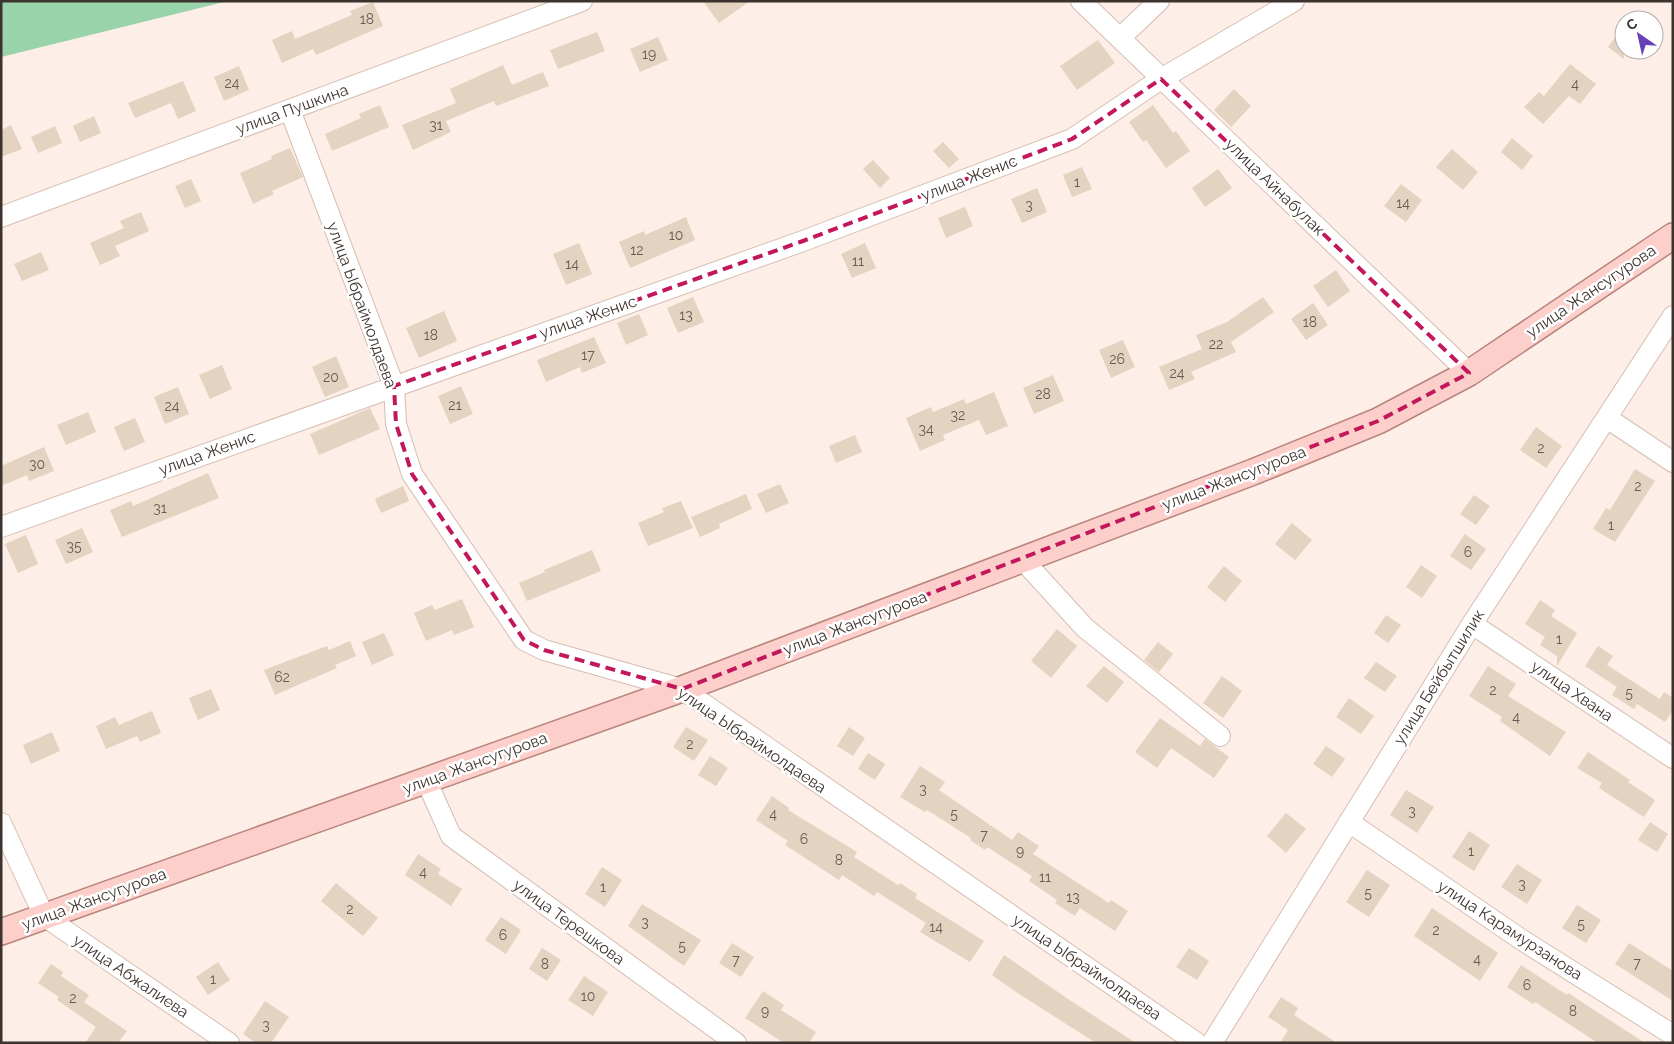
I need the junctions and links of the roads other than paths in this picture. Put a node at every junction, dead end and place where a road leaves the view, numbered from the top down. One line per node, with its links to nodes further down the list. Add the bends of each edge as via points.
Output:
1 (582, 1): 7 (street, улица Пушкина)
2 (1081, 1): 5 (street, улица Айнабулак)
3 (1159, 1): 5 (street)
4 (1294, 1): 6 (street, улица Женис)
5 (1120, 38): 6 (street, улица Айнабулак)
6 (1161, 79): 11 (street, улица Айнабулак); 12 (street, улица Женис, via 1072,139 802,242)
7 (290, 110): 8 (street, улица Пушкина); 12 (street, улица Ыбраймолдаева)
8 (1, 217)
9 (1673, 236): 11 (main road, улица Жансугурова)
10 (1672, 318): 13 (street, улица Бейбытшилик)
11 (1469, 373): 16 (main road, улица Жансугурова, via 1378,421)
12 (394, 386): 15 (street, улица Женис); 18 (street, улица Ыбраймолдаева, via 396,424 412,474 524,640 544,650)
13 (1607, 418): 14 (street); 17 (street, улица Бейбытшилик)
14 (1673, 462)
15 (1, 527)
16 (1022, 559): 18 (main road, улица Жансугурова); 19 (street, via 1085,628)
17 (1472, 624): 20 (street, улица Хвана); 22 (street, улица Бейбытшилик)
18 (682, 689): 21 (main road, улица Жансугурова); 29 (street, улица Ыбраймолдаева)
19 (1220, 736)
20 (1673, 758)
21 (426, 780): 24 (main road, улица Жансугурова); 28 (street, улица Терешкова, via 450,836)
22 (1349, 822): 26 (street, улица Карамурзанова, via 1522,940); 30 (street, улица Бейбытшилик)
23 (1, 824): 24 (street)
24 (44, 916): 25 (main road, улица Жансугурова); 27 (street, улица Абжалиева)
25 (1, 932)
26 (1673, 1035)
27 (228, 1043)
28 (736, 1043)
29 (1196, 1043)
30 (1212, 1043)

